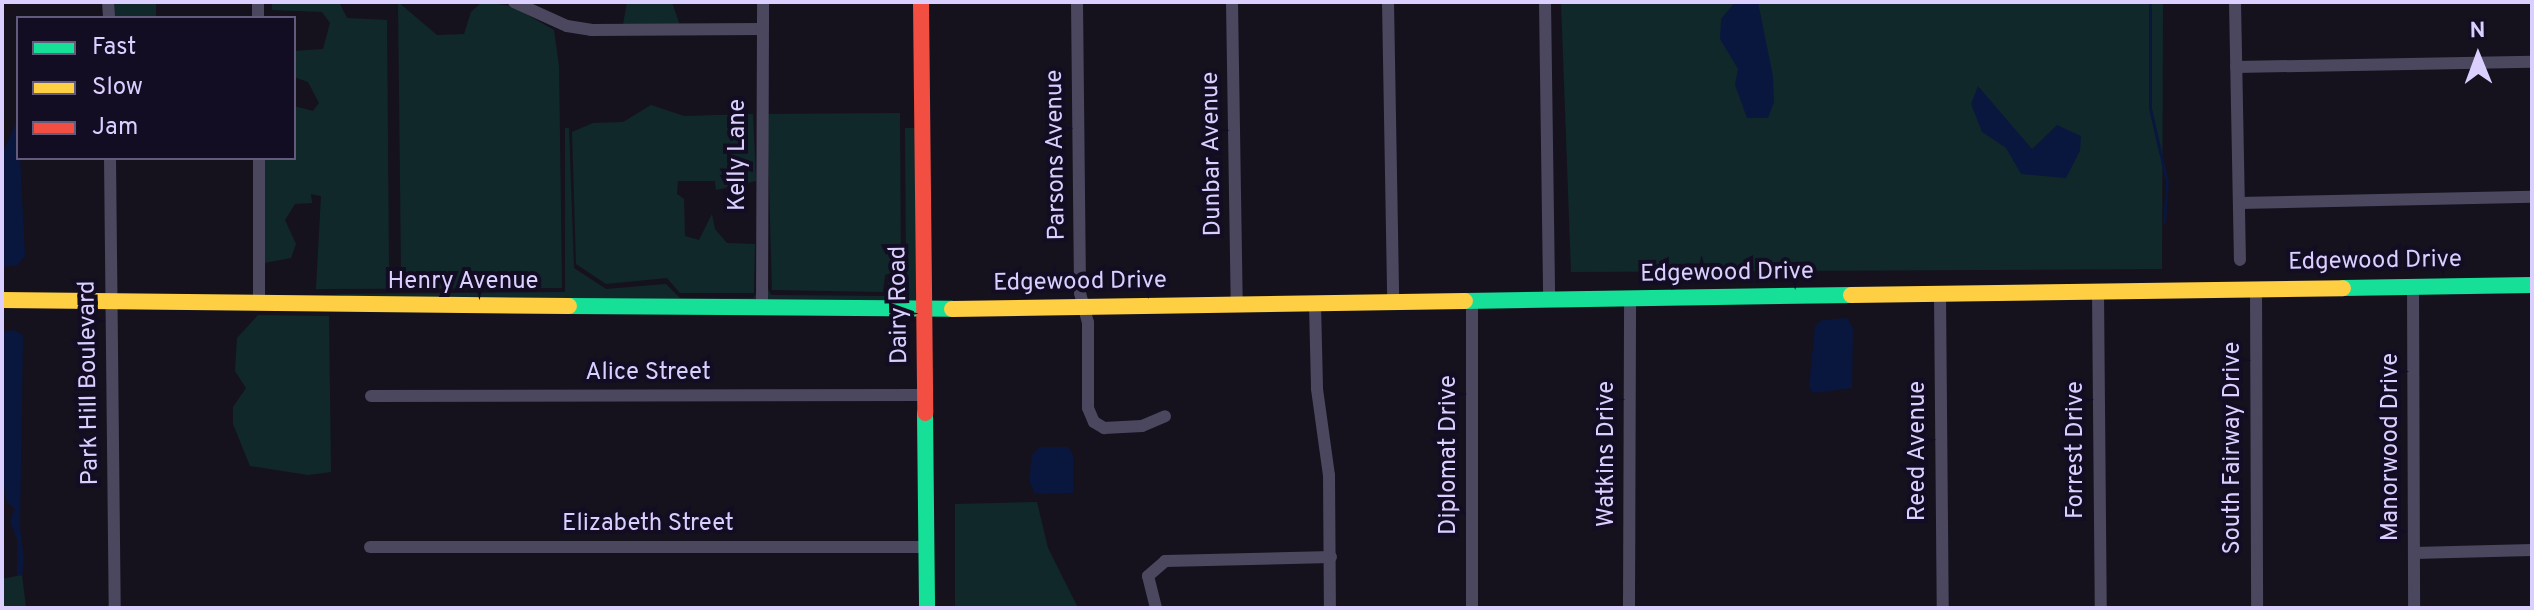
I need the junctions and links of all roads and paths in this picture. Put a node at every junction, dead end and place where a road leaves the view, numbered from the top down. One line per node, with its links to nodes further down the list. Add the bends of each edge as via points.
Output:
1 (514, 2): 9 (street, via 567,26 591,30)
2 (763, 2): 9 (street, Kelly Lane)
3 (921, 2): 33 (street, Dairy Road)
4 (1077, 2): 31 (street, Parsons Avenue)
5 (1232, 2): 30 (street, Dunbar Avenue)
6 (1388, 2): 27 (street)
7 (1545, 2): 26 (street)
8 (2235, 2): 11 (street)
9 (761, 29): 32 (street, Kelly Lane)
10 (2532, 62): 11 (street)
11 (2236, 67): 15 (street)
12 (110, 160): 22 (street, Park Hill Boulevard)
13 (259, 160): 24 (street)
14 (2532, 197): 15 (street)
15 (2239, 203): 16 (street)
16 (2240, 260)
17 (2532, 285): 18 (street, Edgewood Drive)
18 (2413, 286): 19 (street, Edgewood Drive); 40 (street, Manorwood Drive)
19 (2256, 288): 20 (street, Edgewood Drive); 50 (street, South Fairway Drive)
20 (2098, 292): 21 (street, Edgewood Drive); 49 (street, Forrest Drive)
21 (1940, 294): 25 (street, Edgewood Drive); 48 (street, Reed Avenue)
22 (112, 299): 23 (street, Henry Avenue); 24 (street, Henry Avenue); 42 (street, Park Hill Boulevard)
23 (2, 300)
24 (259, 300): 32 (street, Henry Avenue, via 340,300 381,307)
25 (1630, 300): 26 (street, Edgewood Drive); 47 (street, Watkins Drive)
26 (1549, 301): 28 (street, Edgewood Drive)
27 (1393, 303): 28 (street, Edgewood Drive); 29 (street, Edgewood Drive)
28 (1472, 303): 46 (street, Diplomat Drive)
29 (1315, 305): 30 (street, Edgewood Drive); 41 (street)
30 (1237, 306): 31 (street, Edgewood Drive)
31 (1083, 307): 33 (street, Edgewood Drive); 36 (street, Parsons Avenue, via 1088,408 1094,422 1118,429)
32 (762, 308): 33 (street, Henry Avenue)
33 (924, 309): 34 (street, Dairy Road)
34 (924, 395): 35 (street, Alice Street); 38 (street, Dairy Road)
35 (371, 396)
36 (1165, 416)
37 (370, 547): 38 (street, Elizabeth Street)
38 (926, 547): 43 (street, Dairy Road)
39 (2532, 550): 40 (street)
40 (2414, 553): 51 (street, Manorwood Drive)
41 (1331, 557): 44 (street, via 1165,561 1149,570); 45 (street)
42 (115, 608)
43 (927, 608)
44 (1156, 608)
45 (1330, 608)
46 (1472, 608)
47 (1629, 608)
48 (1943, 608)
49 (2101, 608)
50 (2257, 608)
51 (2414, 608)

